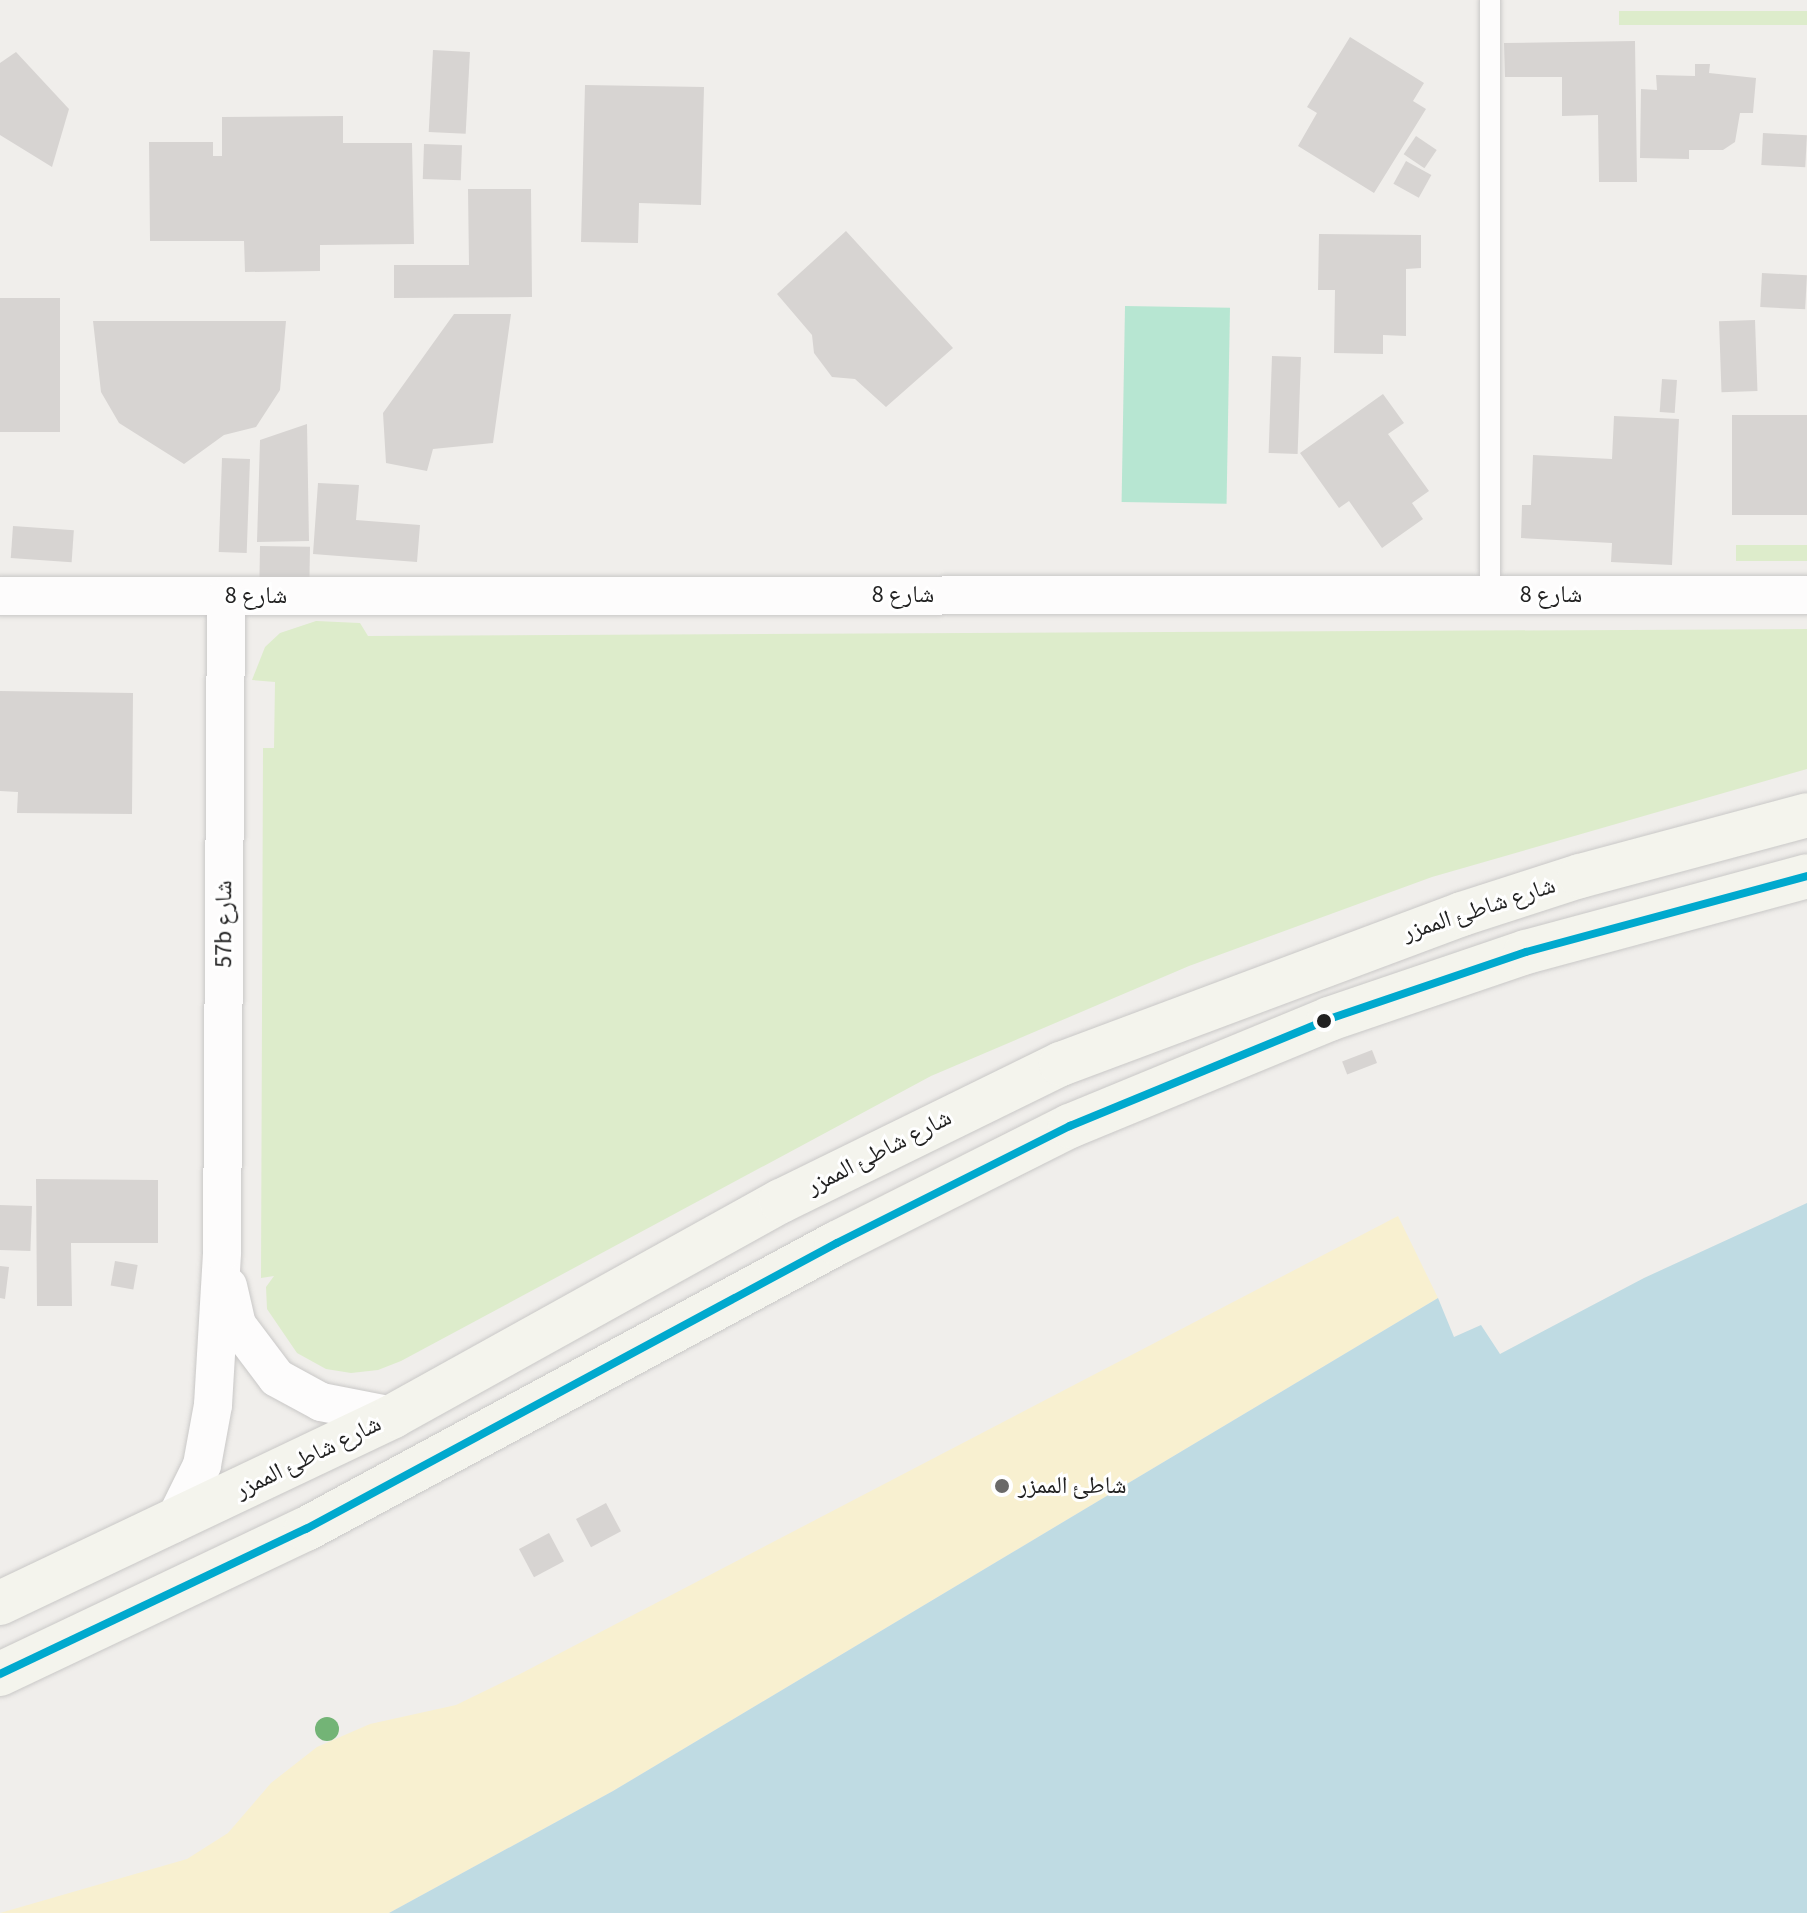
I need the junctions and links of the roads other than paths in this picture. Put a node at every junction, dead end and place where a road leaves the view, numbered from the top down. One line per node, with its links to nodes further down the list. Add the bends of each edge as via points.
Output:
1 (1490, 0): 2 (lane)
2 (1490, 595): 3 (street, شارع 8); 5 (street, شارع 8)
3 (1807, 595)
4 (0, 596): 5 (street, شارع 8)
5 (226, 596): 8 (street, 57b شارع)
6 (1807, 815): 9 (main road, شارع شاطئ الممزر, via 1462,914 1061,1064 781,1201)
7 (1807, 876): 12 (main road, via 1526,952 1359,1009 1070,1126 837,1243 306,1529)
8 (222, 1252): 9 (street, 57b شارع, via 237,1325 277,1378 321,1402); 10 (street, 57b شارع, via 210,1439)
9 (393, 1416): 10 (main road, شارع شاطئ الممزر)
10 (173, 1524): 11 (main road, شارع شاطئ الممزر)
11 (0, 1603)
12 (0, 1674)

